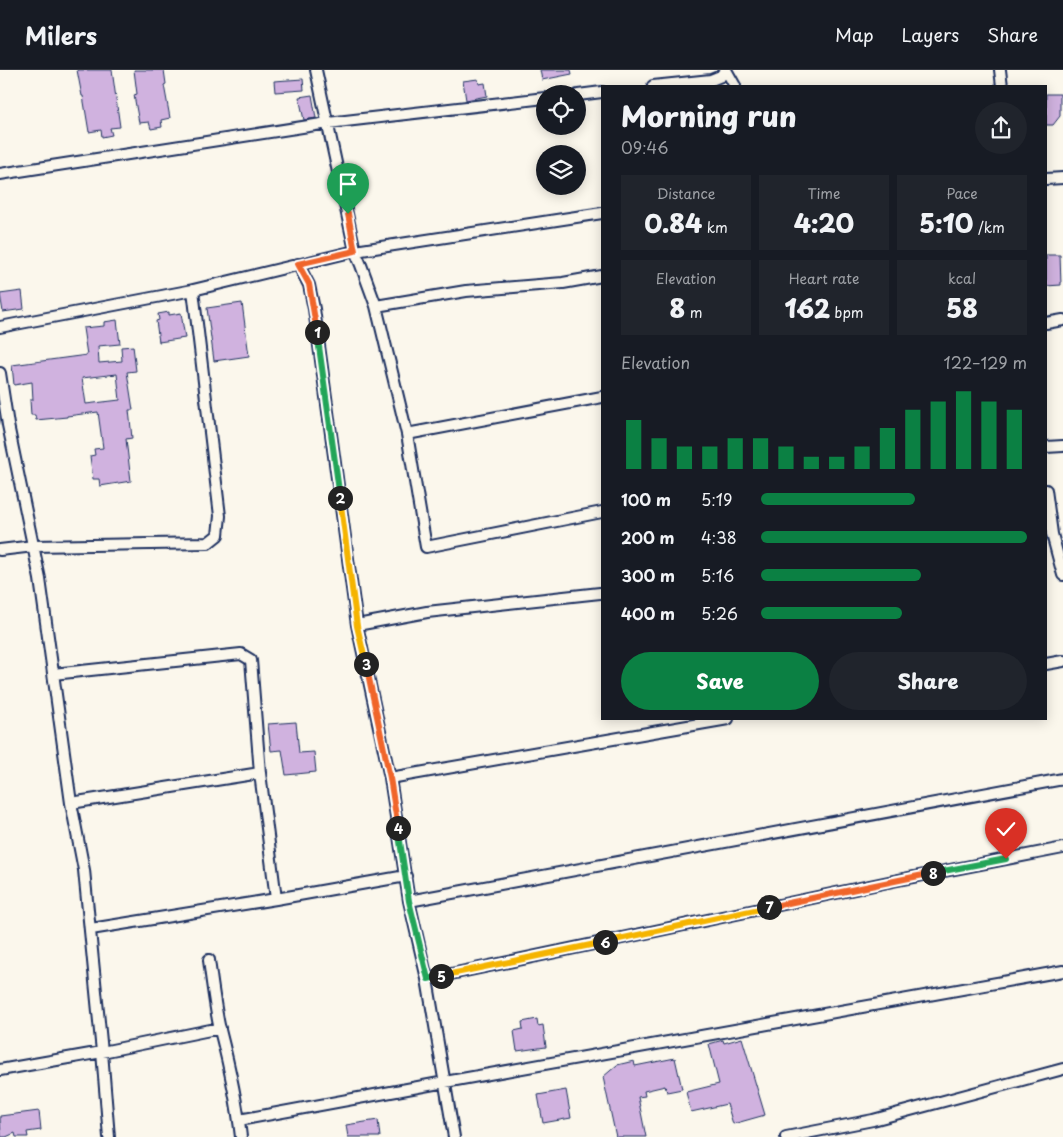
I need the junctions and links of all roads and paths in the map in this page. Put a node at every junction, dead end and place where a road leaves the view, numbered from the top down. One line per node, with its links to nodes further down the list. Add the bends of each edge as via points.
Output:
1 (316, 70): 10 (street)
2 (725, 70): 4 (street, via 721,76 711,80); 5 (street)
3 (1000, 70): 6 (street)
4 (663, 85)
5 (734, 85)
6 (1002, 85)
7 (601, 92): 8 (street)
8 (586, 94)
9 (536, 99): 10 (street)
10 (328, 123): 11 (street); 15 (street)
11 (0, 174)
12 (1063, 178): 13 (street)
13 (1047, 179)
14 (601, 213): 15 (street)
15 (355, 251): 16 (street); 19 (street)
16 (298, 264): 18 (street); 36 (street, via 309,284 314,309)
17 (601, 276): 19 (street, via 563,283 466,290)
18 (193, 290): 22 (street); 32 (street, via 220,516 218,535 208,544)
19 (376, 306): 26 (street)
20 (1063, 320): 21 (street)
21 (1047, 323)
22 (0, 327)
23 (0, 373): 25 (street)
24 (601, 396): 26 (street)
25 (4, 426): 32 (street)
26 (407, 434): 30 (street, via 426,547)
27 (1063, 446): 28 (street)
28 (1047, 447)
29 (1047, 505): 31 (street)
30 (601, 512)
31 (1049, 534): 34 (street)
32 (34, 546): 33 (street); 39 (street)
33 (0, 550)
34 (1063, 574)
35 (600, 593): 36 (street, via 427,612)
36 (357, 626): 42 (street)
37 (1063, 661): 38 (street)
38 (1047, 664)
39 (53, 674): 41 (street, via 241,654 251,660); 44 (street)
40 (722, 720): 42 (street)
41 (260, 773): 44 (street); 47 (street)
42 (390, 778): 46 (street)
43 (1063, 779): 48 (street)
44 (71, 803): 49 (street)
45 (1063, 848): 52 (street)
46 (406, 876): 47 (street); 48 (street)
47 (276, 899): 49 (street)
48 (409, 901): 52 (street)
49 (91, 929): 54 (street)
50 (208, 960): 53 (street)
51 (1063, 970): 57 (street)
52 (428, 979): 57 (street)
53 (220, 1028): 54 (street); 58 (street)
54 (102, 1052): 56 (street); 59 (street)
55 (1063, 1069): 62 (street, via 873,1120)
56 (0, 1070)
57 (445, 1082): 58 (street); 61 (street)
58 (239, 1120): 60 (street)
59 (109, 1137)
60 (241, 1137)
61 (454, 1137)
62 (786, 1137)

